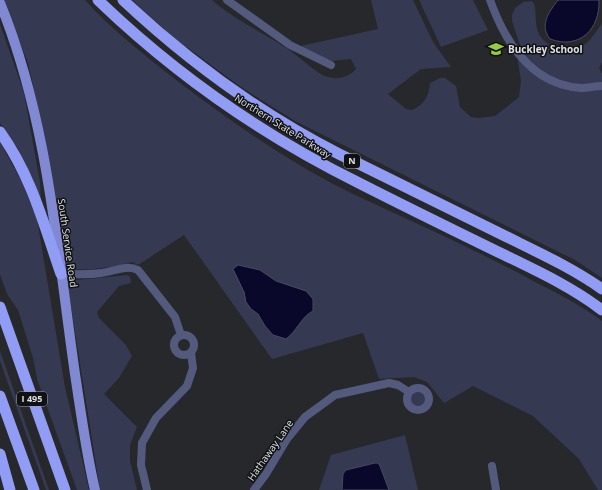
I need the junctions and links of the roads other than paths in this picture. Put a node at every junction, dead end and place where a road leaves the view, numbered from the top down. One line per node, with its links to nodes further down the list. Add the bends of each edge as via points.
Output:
1 (98, 0): 12 (highway, Northern State Parkway / N, via 186,75 284,143 550,278)
2 (123, 0): 10 (highway, Northern State Parkway / N, via 217,77 298,131 344,157 562,265)
3 (227, 0): 6 (street, via 290,46)
4 (490, 0): 7 (street, via 506,37 538,74 553,82 580,88)
5 (0, 3): 9 (main road, South Service Road, via 34,107 45,162)
6 (331, 65)
7 (602, 86)
8 (0, 132): 9 (highway, via 17,158 33,192)
9 (60, 274): 13 (street, via 102,273 133,268 144,277 175,317); 22 (main road, South Service Road, via 83,430)
10 (602, 289)
11 (0, 307): 21 (highway, I 495)
12 (602, 310)
13 (181, 335): 14 (street, via 193,340 194,347); 14 (street, via 175,339 174,349 182,356)
14 (191, 353): 23 (street, via 193,368 187,386 156,418 142,443 140,465)
15 (409, 392): 24 (street, Hathaway Lane, via 398,385 388,383 335,395 305,417 286,439)
16 (0, 396): 20 (highway, I 495)
17 (0, 454): 19 (highway)
18 (492, 466): 25 (street)
19 (10, 490)
20 (34, 490)
21 (65, 490)
22 (95, 490)
23 (147, 490)
24 (254, 490)
25 (496, 490)

